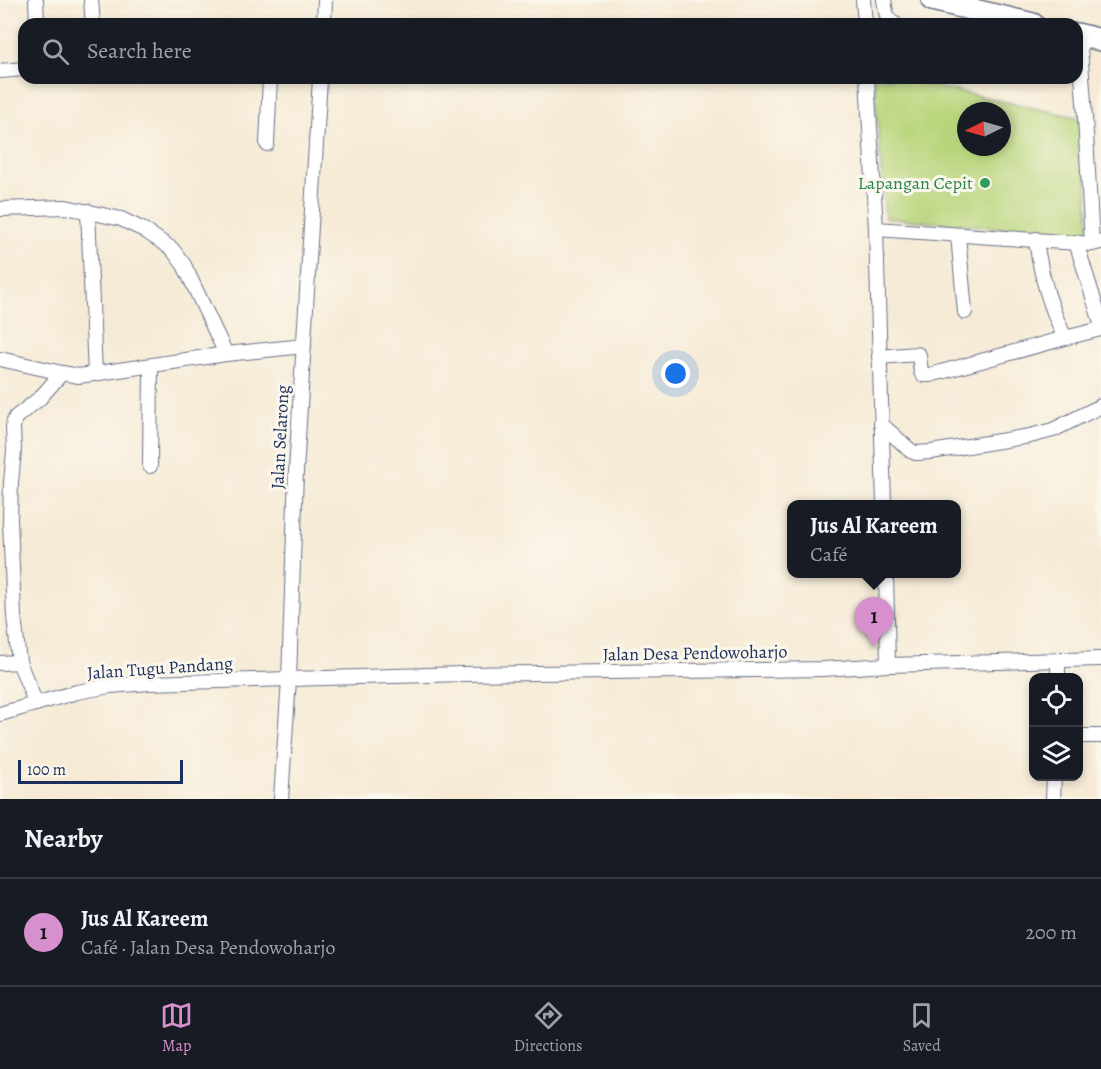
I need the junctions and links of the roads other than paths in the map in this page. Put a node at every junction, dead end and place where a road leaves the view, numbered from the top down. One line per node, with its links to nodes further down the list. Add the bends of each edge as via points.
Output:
1 (36, 0): 8 (street)
2 (91, 0): 9 (street)
3 (325, 0): 10 (street)
4 (863, 0): 11 (street)
5 (884, 0): 12 (street)
6 (932, 0): 7 (main road)
7 (981, 6): 13 (main road)
8 (37, 18)
9 (92, 18)
10 (324, 18)
11 (864, 18)
12 (888, 18)
13 (1016, 18)
14 (1083, 35): 15 (main road)
15 (1101, 40)
16 (18, 70): 17 (street)
17 (0, 71)
18 (270, 84): 22 (street)
19 (320, 84): 34 (street, Jalan Selarong)
20 (867, 84): 25 (street)
21 (1082, 84): 29 (street)
22 (267, 144)
23 (0, 210): 24 (street, via 66,207)
24 (88, 211): 35 (street, via 121,219 172,249 184,265); 40 (street)
25 (876, 229): 26 (street); 36 (street)
26 (958, 234): 27 (street); 30 (street)
27 (1036, 239): 28 (street); 33 (street, via 1047,291)
28 (1076, 242): 29 (street); 31 (street)
29 (1097, 243)
30 (965, 312)
31 (1101, 323)
32 (1101, 329): 33 (street)
33 (1065, 338): 36 (street, via 930,375 921,372 920,355)
34 (304, 346): 35 (street); 54 (street, Jalan Selarong)
35 (226, 354): 38 (street)
36 (879, 357): 42 (street)
37 (0, 359): 39 (street)
38 (151, 366): 40 (street); 43 (street)
39 (62, 373): 40 (street); 44 (street, via 16,417 14,451)
40 (95, 374)
41 (1101, 406): 42 (street, via 1053,430 931,452 911,451)
42 (881, 424): 45 (street)
43 (150, 466)
44 (5, 482): 47 (street, via 10,520)
45 (884, 500)
46 (886, 578): 52 (street)
47 (7, 616): 50 (street)
48 (1101, 659): 49 (street, Jalan Desa Pendowoharjo)
49 (1058, 661): 52 (street, Jalan Desa Pendowoharjo); 53 (street)
50 (19, 662): 51 (street); 55 (street)
51 (0, 663)
52 (888, 665): 54 (street, Jalan Desa Pendowoharjo)
53 (1058, 673)
54 (289, 679): 55 (street, Jalan Tugu Pandang, via 110,686); 60 (street, Jalan Selarong)
55 (36, 704): 56 (street, Jalan Tugu Pandang)
56 (0, 714)
57 (1083, 736): 58 (street)
58 (1101, 736)
59 (1054, 781): 61 (street)
60 (281, 799)
61 (1053, 799)

